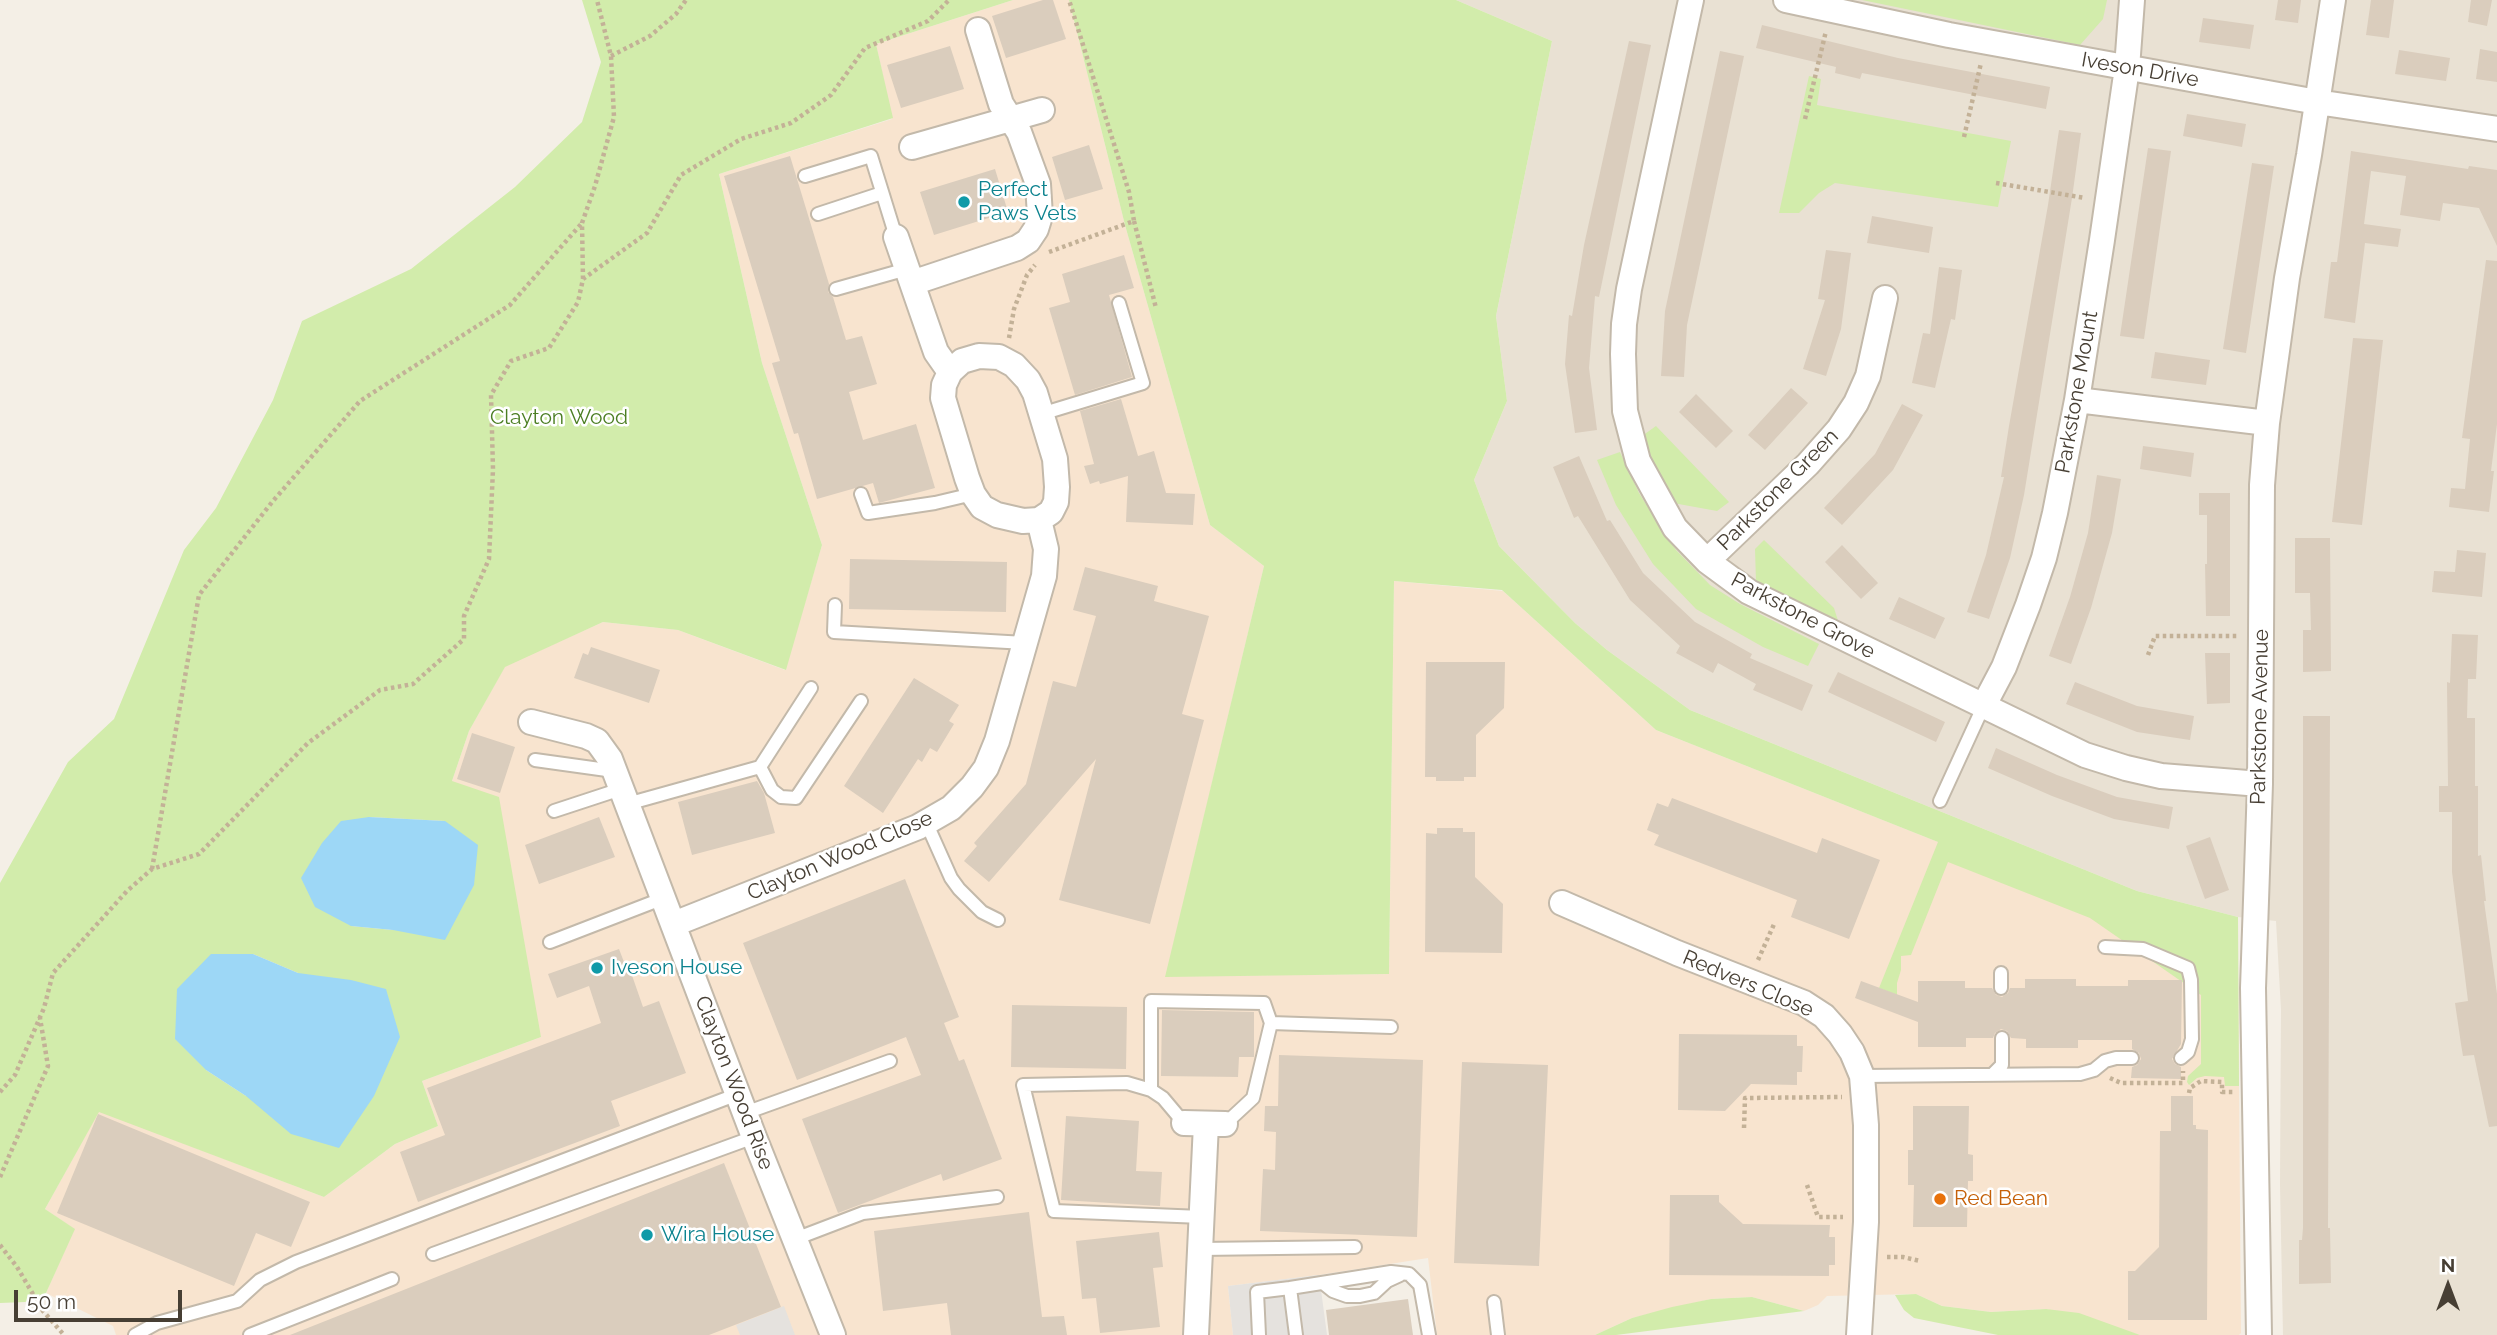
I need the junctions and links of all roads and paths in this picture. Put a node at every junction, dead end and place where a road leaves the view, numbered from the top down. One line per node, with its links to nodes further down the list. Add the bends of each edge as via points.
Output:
1 (597, 0): 12 (path)
2 (686, 0): 12 (path, via 650,36)
3 (949, 0): 32 (path, via 928,21 865,48 831,95 791,123 741,139 681,175 648,233)
4 (1069, 0): 26 (path)
5 (1691, 0): 45 (street, Parkstone Grove, via 1629,289 1623,354 1625,411 1638,461 1675,528)
6 (1786, 0): 9 (street, Iveson Drive)
7 (2133, 0): 13 (street, Parkstone Mount)
8 (2333, 0): 14 (street, Parkstone Avenue)
9 (1831, 10): 11 (street, Iveson Drive); 17 (path)
10 (978, 30): 16 (street, via 1001,104)
11 (1985, 42): 13 (street, Iveson Drive); 19 (path)
12 (611, 57): 27 (path, via 614,117)
13 (2127, 68): 14 (street, Iveson Drive); 24 (street, Parkstone Mount)
14 (2317, 102): 18 (street, Iveson Drive); 41 (street, Parkstone Avenue)
15 (1042, 110): 16 (street)
16 (1010, 118): 20 (street); 31 (street, via 1038,184 1041,216 1037,229 1017,248)
17 (1805, 119)
18 (2497, 129)
19 (1964, 137)
20 (912, 147)
21 (805, 176): 23 (lane, via 871,156)
22 (1996, 183): 24 (path)
23 (883, 193): 25 (lane); 28 (lane)
24 (2108, 201): 39 (street, Parkstone Mount)
25 (818, 214)
26 (1134, 220): 29 (path); 36 (path)
27 (582, 223): 32 (path); 61 (path, via 510,305 360,401 199,595)
28 (896, 237): 31 (street)
29 (1043, 254)
30 (1035, 265): 37 (path, via 1027,275)
31 (910, 276): 33 (lane); 38 (street, via 936,352)
32 (583, 279): 61 (path, via 578,302 549,348 511,361 491,395 489,559 464,616 464,639 413,684 380,690 308,743 199,854)
33 (836, 289)
34 (1885, 298): 45 (street, Parkstone Green, via 1868,376 1839,429)
35 (1119, 303): 40 (lane, via 1143,383)
36 (1156, 308)
37 (999, 357): 38 (street, via 962,361); 40 (street, via 1028,380)
38 (950, 372): 42 (street, via 943,398)
39 (2077, 400): 41 (street); 52 (street, Parkstone Mount, via 2044,558 2004,667)
40 (1041, 414): 44 (street, via 1055,459 1057,487 1051,512)
41 (2267, 424): 47 (street, Parkstone Avenue)
42 (973, 494): 43 (lane, via 868,513); 44 (street, via 982,507 997,515)
43 (861, 495)
44 (1039, 520): 48 (street, Clayton Wood Close, via 1046,562)
45 (1707, 561): 52 (street, Parkstone Grove, via 1749,592)
46 (835, 605): 48 (lane, via 834,632)
47 (2261, 636): 49 (path, via 2155,636); 56 (street, Parkstone Avenue)
48 (1025, 643): 60 (street, Clayton Wood Close, via 986,768 951,808)
49 (2148, 655)
50 (811, 688): 55 (lane)
51 (861, 701): 55 (lane, via 796,798 781,797 772,790)
52 (1984, 705): 56 (street, Parkstone Grove, via 2085,755 2126,768); 58 (lane)
53 (531, 722): 57 (street, Clayton Wood Rise, via 597,741)
54 (535, 760): 57 (lane)
55 (760, 766): 57 (lane)
56 (2260, 784): 84 (street, Parkstone Avenue, via 2253,988)
57 (621, 788): 59 (lane); 62 (street, Clayton Wood Rise)
58 (1940, 801)
59 (554, 811)
60 (926, 822): 64 (lane, via 959,889 982,912); 66 (street, Clayton Wood Close)
61 (152, 869): 72 (path, via 53,973)
62 (664, 898): 66 (street, Clayton Wood Rise); 67 (lane)
63 (1562, 903): 82 (street, Redvers Close, via 1804,1003 1840,1034 1852,1052)
64 (998, 920)
65 (1775, 922): 69 (path)
66 (674, 924): 86 (street, Clayton Wood Rise)
67 (550, 942)
68 (2105, 947): 76 (lane, via 2143,949 2188,968 2192,1039 2189,1052)
69 (1758, 961)
70 (2001, 973): 71 (lane)
71 (2001, 988)
72 (39, 1017): 85 (path, via 15,1075); 90 (path, via 48,1066)
73 (1271, 1023): 74 (lane); 83 (lane, via 1264,1003 1151,1001); 87 (lane, via 1253,1098)
74 (1391, 1027)
75 (2002, 1038): 80 (lane, via 2002,1065)
76 (2182, 1057): 81 (path)
77 (2132, 1058): 79 (lane, via 2105,1061)
78 (890, 1061): 86 (lane)
79 (2094, 1070): 80 (lane); 81 (path, via 2121,1083)
80 (1993, 1074): 82 (lane)
81 (2183, 1083): 84 (path, via 2189,1091 2201,1081 2222,1082 2222,1092)
82 (1863, 1087): 88 (path, via 1745,1098); 94 (street, Redvers Close)
83 (1151, 1090): 87 (lane); 93 (lane, via 1127,1083 1023,1085 1054,1210)
84 (2255, 1091): 117 (street, Parkstone Avenue)
85 (0, 1092)
86 (742, 1103): 89 (street, Clayton Wood Rise); 108 (lane, via 296,1262 260,1280 237,1301 157,1323)
87 (1205, 1124): 93 (street)
88 (1744, 1128)
89 (754, 1137): 95 (street, Clayton Wood Rise); 99 (lane)
90 (0, 1177)
91 (1807, 1185): 94 (path, via 1818,1217)
92 (997, 1197): 95 (lane, via 863,1213)
93 (1202, 1217): 98 (street)
94 (1866, 1217): 100 (street, Redvers Close)
95 (795, 1238): 110 (street, Clayton Wood Rise)
96 (0, 1245): 107 (path)
97 (1355, 1247): 98 (lane)
98 (1200, 1249): 111 (street)
99 (433, 1254)
100 (1864, 1256): 101 (path); 116 (street, Redvers Close)
101 (1920, 1261)
102 (1406, 1274): 104 (lane, via 1391,1272); 104 (lane, via 1360,1296 1347,1296); 114 (lane, via 1420,1284)
103 (391, 1279): 109 (lane)
104 (1323, 1283): 105 (lane)
105 (1290, 1288): 112 (lane, via 1257,1292); 113 (lane)
106 (1494, 1302): 115 (lane)
107 (64, 1335)
108 (135, 1335)
109 (250, 1335)
110 (833, 1335)
111 (1196, 1335)
112 (1259, 1335)
113 (1296, 1335)
114 (1429, 1335)
115 (1498, 1335)
116 (1859, 1335)
117 (2259, 1335)

